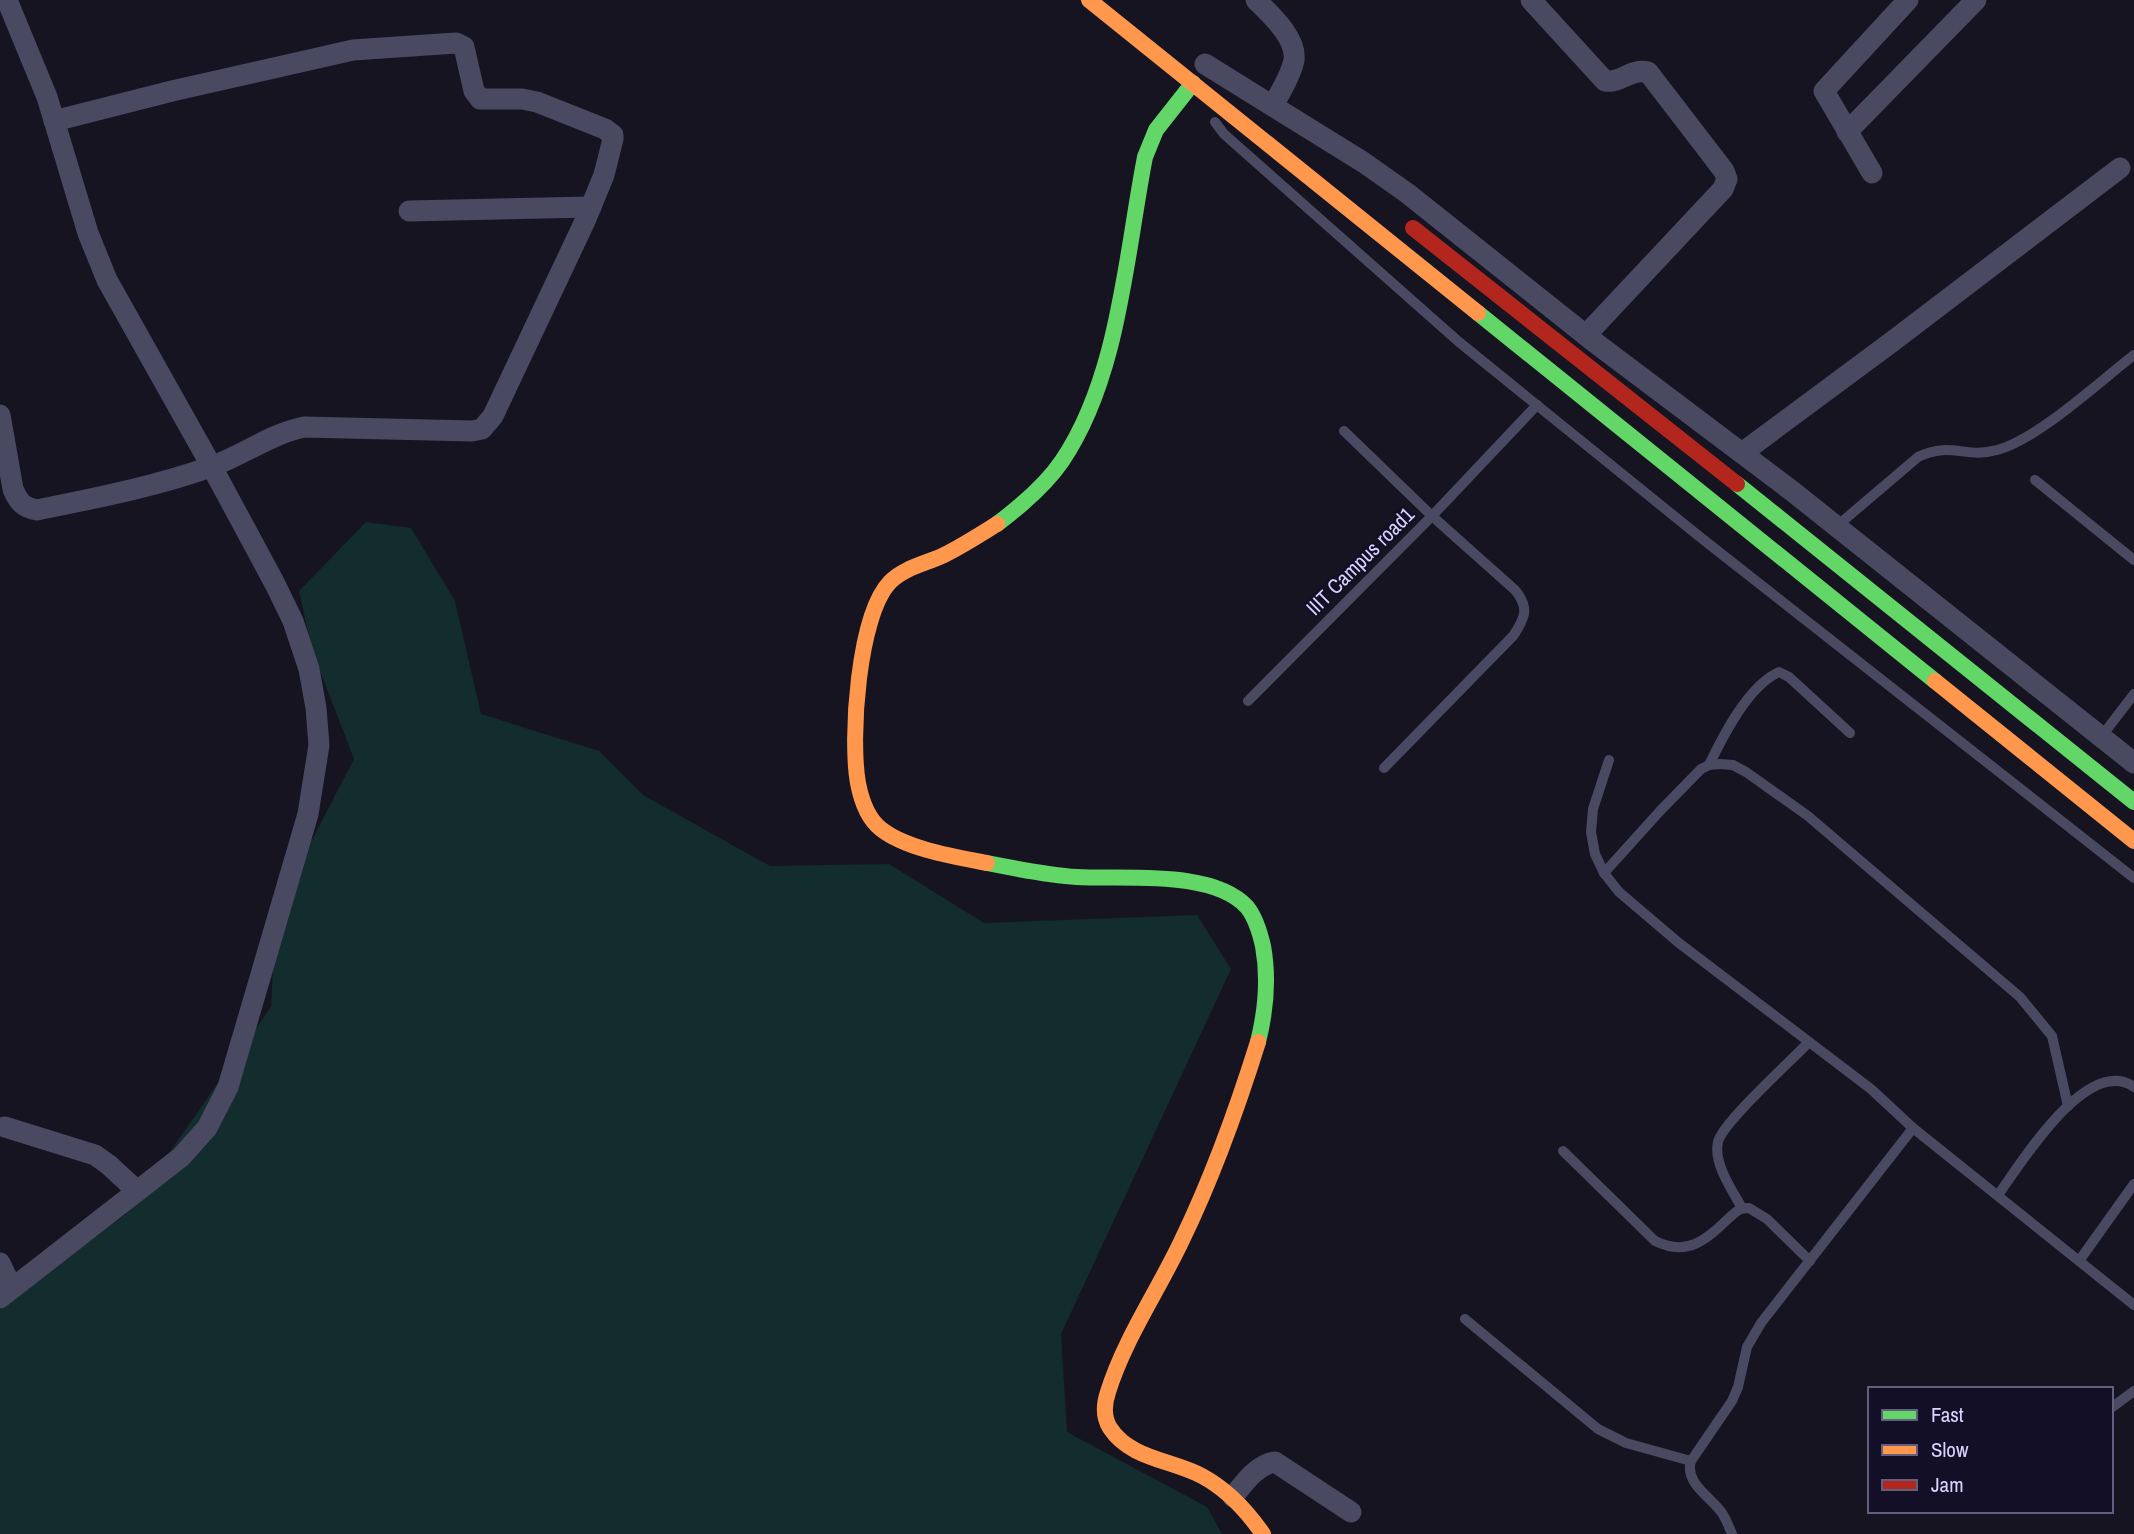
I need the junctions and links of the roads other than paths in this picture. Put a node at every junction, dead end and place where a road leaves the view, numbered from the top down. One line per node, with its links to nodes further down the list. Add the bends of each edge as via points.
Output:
1 (7, 0): 10 (street)
2 (1089, 0): 8 (main road)
3 (1256, 0): 9 (street, via 1294,50 1294,61)
4 (1531, 0): 18 (street, via 1605,81 1639,70 1648,72 1727,179 1723,189)
5 (1908, 0): 11 (street, via 1824,91)
6 (1976, 0): 11 (street)
7 (1200, 60): 9 (street); 12 (main road)
8 (1196, 86): 20 (lane, via 1224,134); 39 (main road); 61 (main road, via 1156,131 1145,158 1111,332 1086,417 1057,469 1030,496 970,540 901,571 872,611 864,643 855,765 870,816 882,830 904,842 1052,875 1153,877 1192,884 1237,899 1251,913 1260,935 1268,988 1259,1035 1224,1143 1104,1405 1109,1428 1125,1443 1185,1467)
9 (1273, 106): 18 (street, via 1407,193)
10 (54, 121): 15 (street, via 353,50 456,43 464,47 480,99 537,102 612,135 613,145); 24 (street, via 98,259)
11 (1847, 132): 14 (street)
12 (1312, 150)
13 (2120, 167): 23 (street)
14 (1872, 173)
15 (591, 207): 16 (street); 24 (street, via 493,416 482,429 304,427)
16 (409, 211)
17 (1399, 218): 38 (main road)
18 (1586, 335): 23 (street)
19 (2134, 355): 28 (lane, via 2016,443 1981,454 1949,449 1918,457)
20 (1537, 405): 27 (lane); 41 (lane)
21 (0, 415): 26 (street)
22 (1344, 431): 27 (lane)
23 (1742, 453): 28 (street)
24 (212, 467): 26 (street, via 37,510); 49 (street, via 293,621 309,669 319,746 308,814 228,1087 207,1128 181,1157)
25 (2035, 480): 29 (lane)
26 (6, 496)
27 (1432, 516): 31 (lane, IIIT Campus road1); 37 (lane, IIIT Campus road1, via 1515,590 1525,607 1524,619 1513,636)
28 (1836, 526): 33 (street)
29 (2134, 560)
30 (2134, 694): 33 (lane)
31 (1248, 701)
32 (1850, 733): 36 (lane, via 1779,672 1764,681 1737,715)
33 (2101, 737): 35 (street)
34 (1609, 760): 40 (lane, via 1593,809 1591,832)
35 (2134, 763)
36 (1709, 765): 40 (lane, via 1685,784); 44 (lane, via 1733,765 1808,816 2020,997 2052,1036)
37 (1384, 768)
38 (2134, 802)
39 (2134, 841)
40 (1604, 873): 42 (lane, via 1619,892 1679,943)
41 (2134, 878)
42 (1809, 1042): 46 (lane); 51 (lane, via 1730,1122 1718,1142 1726,1178)
43 (2132, 1083): 44 (lane, via 2104,1083)
44 (2068, 1106): 50 (lane)
45 (5, 1127): 49 (street, via 95,1155)
46 (1913, 1128): 50 (lane); 52 (lane)
47 (1563, 1151): 51 (lane, via 1655,1241 1667,1247 1695,1245)
48 (2134, 1184): 53 (lane)
49 (137, 1191): 55 (street)
50 (1998, 1195): 53 (lane)
51 (1742, 1208): 52 (lane, via 1756,1210)
52 (1810, 1261): 60 (lane, via 1754,1334 1732,1401)
53 (2079, 1261): 56 (lane)
54 (0, 1263): 55 (street)
55 (6, 1293)
56 (2134, 1306)
57 (1465, 1318): 60 (lane, via 1598,1429 1626,1443)
58 (2134, 1391): 59 (lane)
59 (2113, 1407)
60 (1691, 1461): 64 (lane, via 1692,1480 1723,1514)
61 (1233, 1497): 62 (street, via 1256,1471 1275,1462); 63 (main road)
62 (1352, 1512)
63 (1263, 1534)
64 (1731, 1534)

